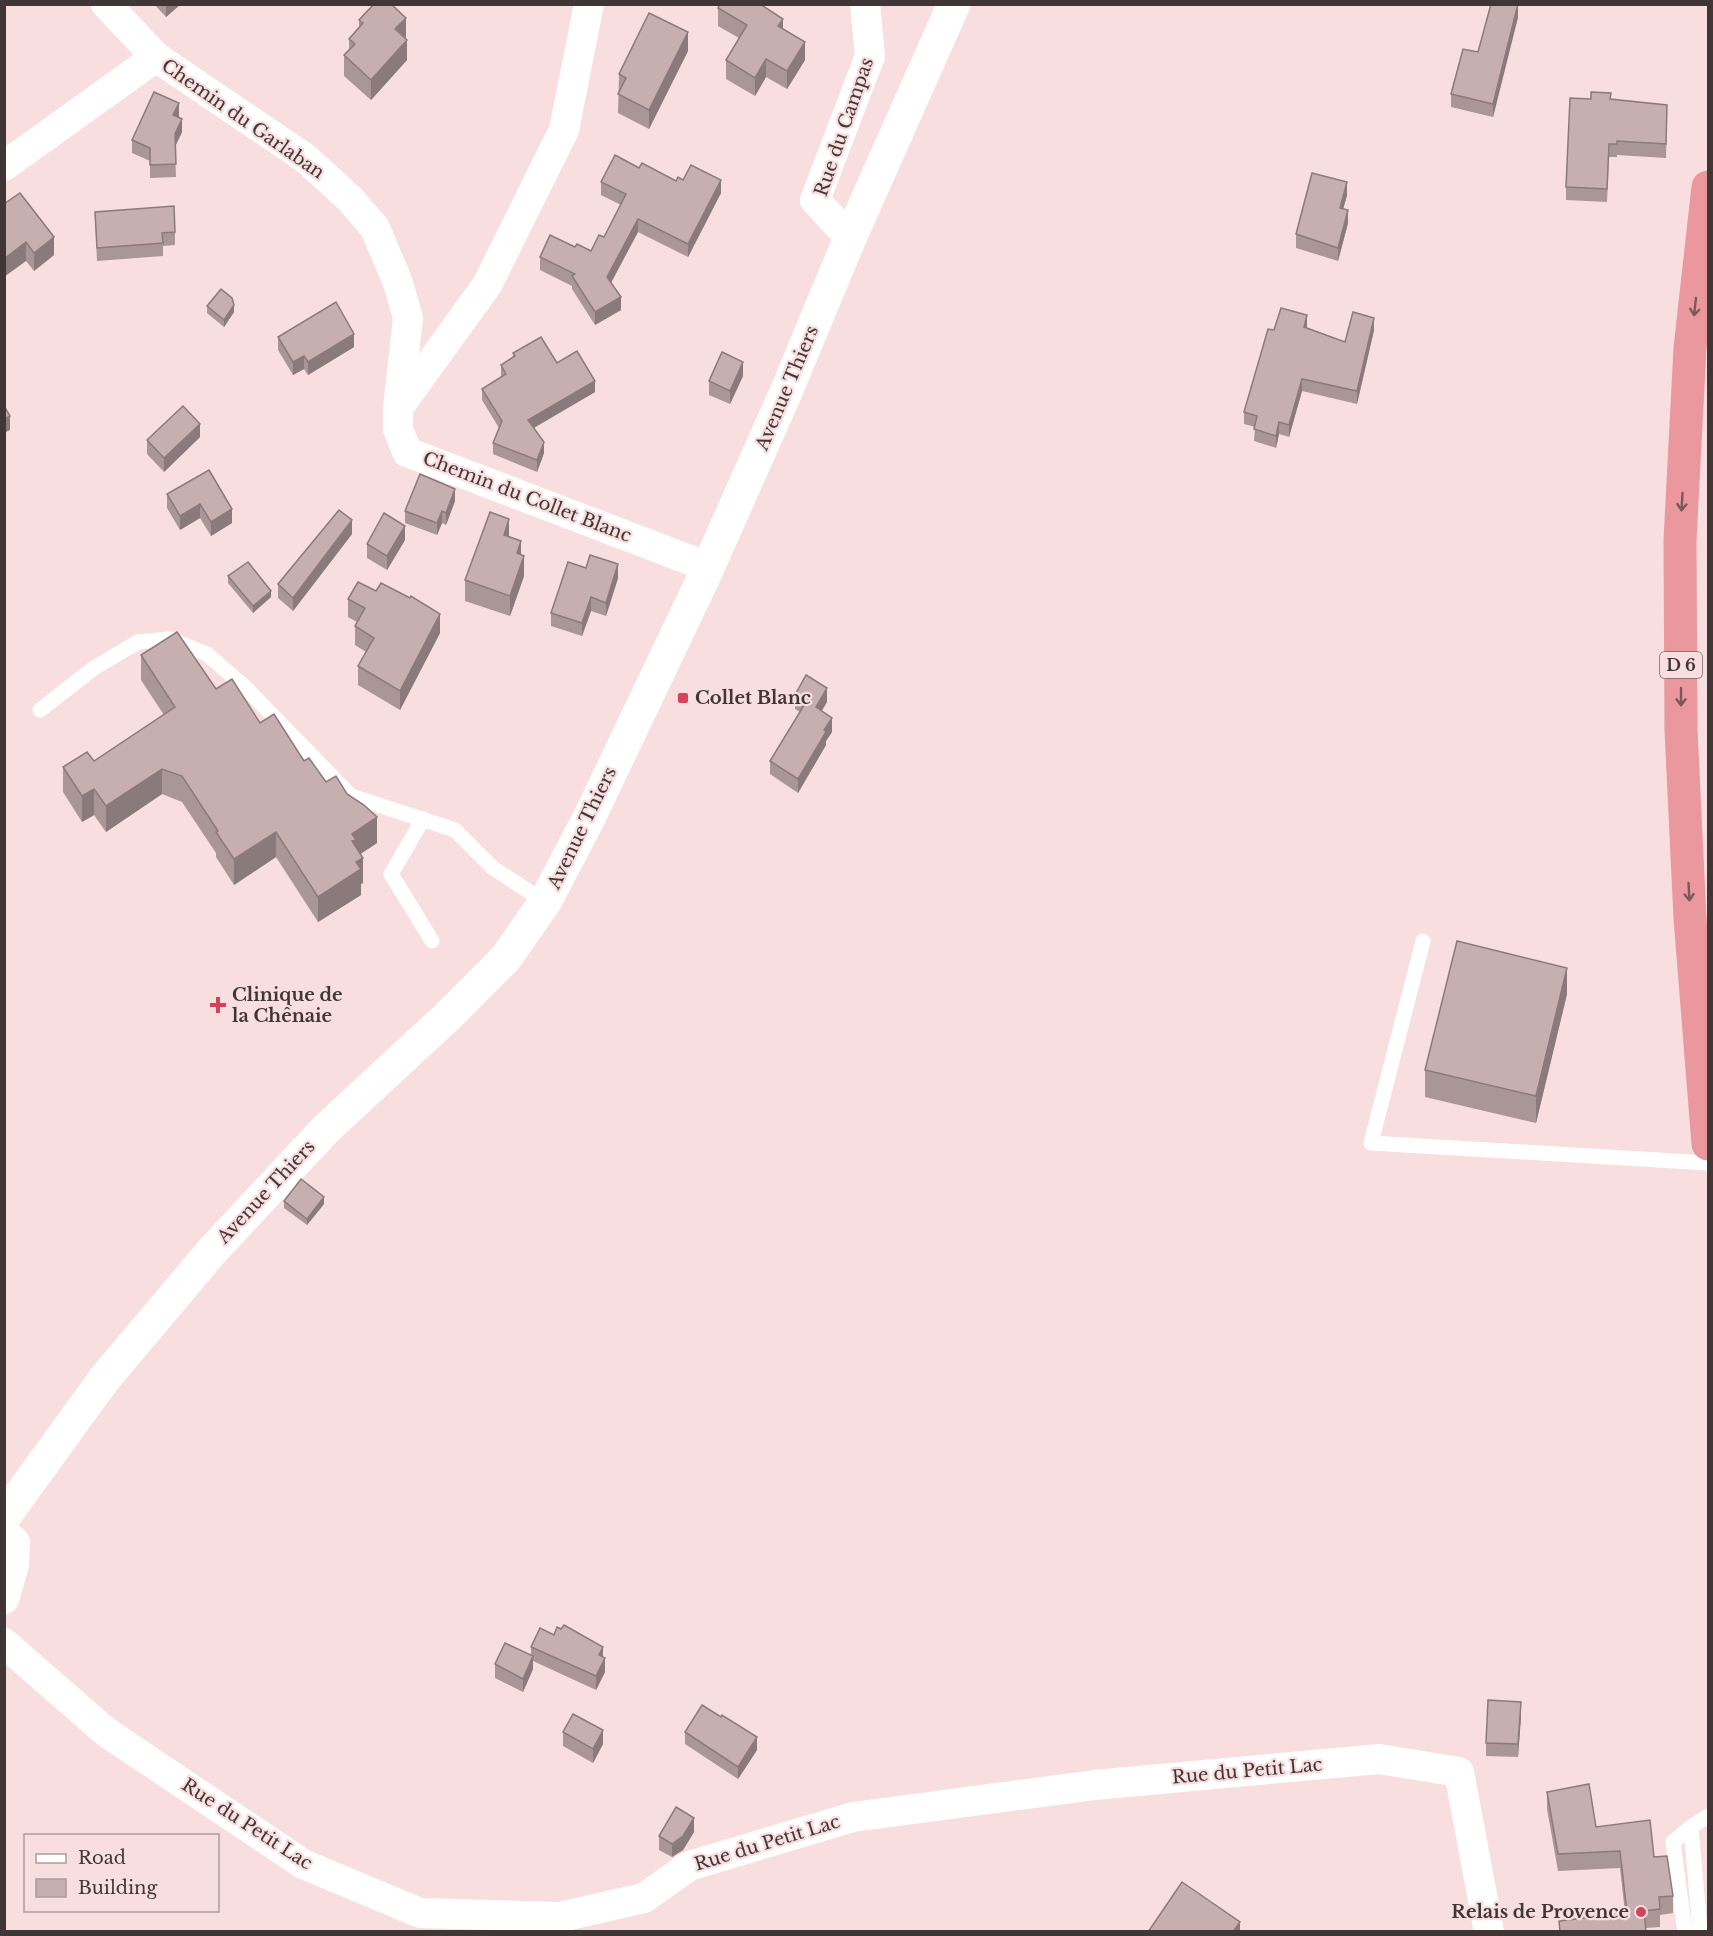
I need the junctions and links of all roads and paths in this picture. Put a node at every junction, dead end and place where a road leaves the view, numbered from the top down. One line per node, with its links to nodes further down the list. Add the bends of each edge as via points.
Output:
1 (106, 4): 5 (street, Chemin du Garlaban)
2 (589, 4): 9 (street, via 564,130 487,285)
3 (865, 4): 8 (street, Rue du Campas, via 870,56 815,200)
4 (954, 4): 8 (main road, Avenue Thiers)
5 (156, 57): 6 (street); 9 (street, Chemin du Garlaban, via 305,158 350,198 375,228 408,318)
6 (4, 165)
7 (1708, 187): 16 (highway, D 6, one-way to 16, via 1690,348 1680,540 1681,730 1690,918)
8 (850, 238): 10 (main road, Avenue Thiers)
9 (398, 408): 10 (street, Chemin du Collet Blanc, via 398,429 407,452)
10 (708, 567): 13 (main road, Avenue Thiers)
11 (40, 710): 12 (lane, via 94,668 138,642 169,639 207,654 247,689 351,796)
12 (423, 819): 13 (lane, via 455,830 493,868); 14 (lane, via 391,874)
13 (545, 903): 18 (main road, Avenue Thiers, via 505,959 326,1129 213,1250 105,1378)
14 (432, 941)
15 (1423, 941): 17 (lane, via 1371,1143)
16 (1708, 1144)
17 (1708, 1163)
18 (4, 1517)
19 (4, 1532): 20 (street, via 15,1542 15,1554)
20 (4, 1599)
21 (4, 1643): 24 (street, Rue du Petit Lac, via 106,1732 303,1863 420,1913 560,1917 644,1898 689,1866 853,1817 1095,1785 1379,1759 1459,1772)
22 (1708, 1816): 23 (lane)
23 (1691, 1827): 25 (lane, via 1673,1842); 26 (lane)
24 (1489, 1932)
25 (1685, 1932)
26 (1700, 1932)

